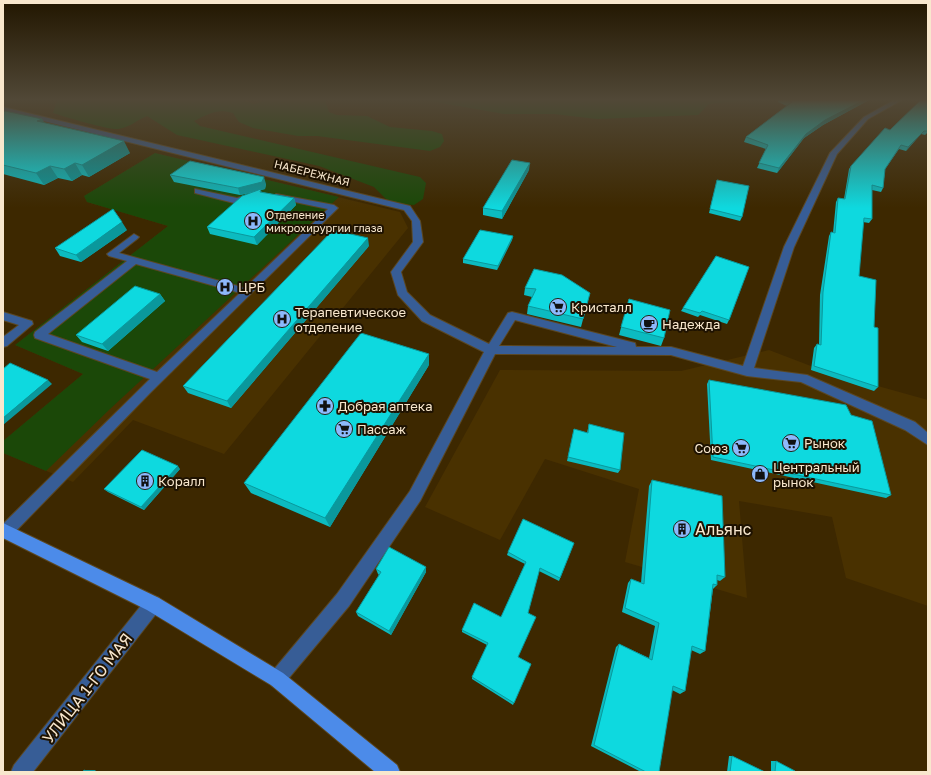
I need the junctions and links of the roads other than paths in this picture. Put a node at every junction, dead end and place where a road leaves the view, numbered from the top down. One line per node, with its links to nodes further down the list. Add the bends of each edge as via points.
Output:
1 (116, 136): 9 (street, НАБЕРЕЖНАЯ, via 407,208 416,221 418,242 396,272 402,293 426,318)
2 (849, 136): 11 (street, via 834,153 789,247)
3 (198, 191): 6 (street, via 238,201 265,193 334,208)
4 (134, 237): 5 (street, via 112,254)
5 (135, 260): 6 (street); 12 (street, via 39,335)
6 (247, 292): 12 (street)
7 (3, 316): 8 (street, via 28,324)
8 (3, 343)
9 (491, 350): 10 (street); 10 (street, via 512,316); 16 (street, via 414,496 343,600)
10 (650, 351): 11 (street, via 671,351)
11 (747, 372): 13 (street, via 803,378 910,426)
12 (159, 377): 14 (street)
13 (928, 440)
14 (4, 530): 15 (main road)
15 (153, 604): 16 (main road); 17 (street, УЛИЦА 1-ГО МАЯ)
16 (277, 679): 18 (main road)
17 (21, 772)
18 (390, 772)

